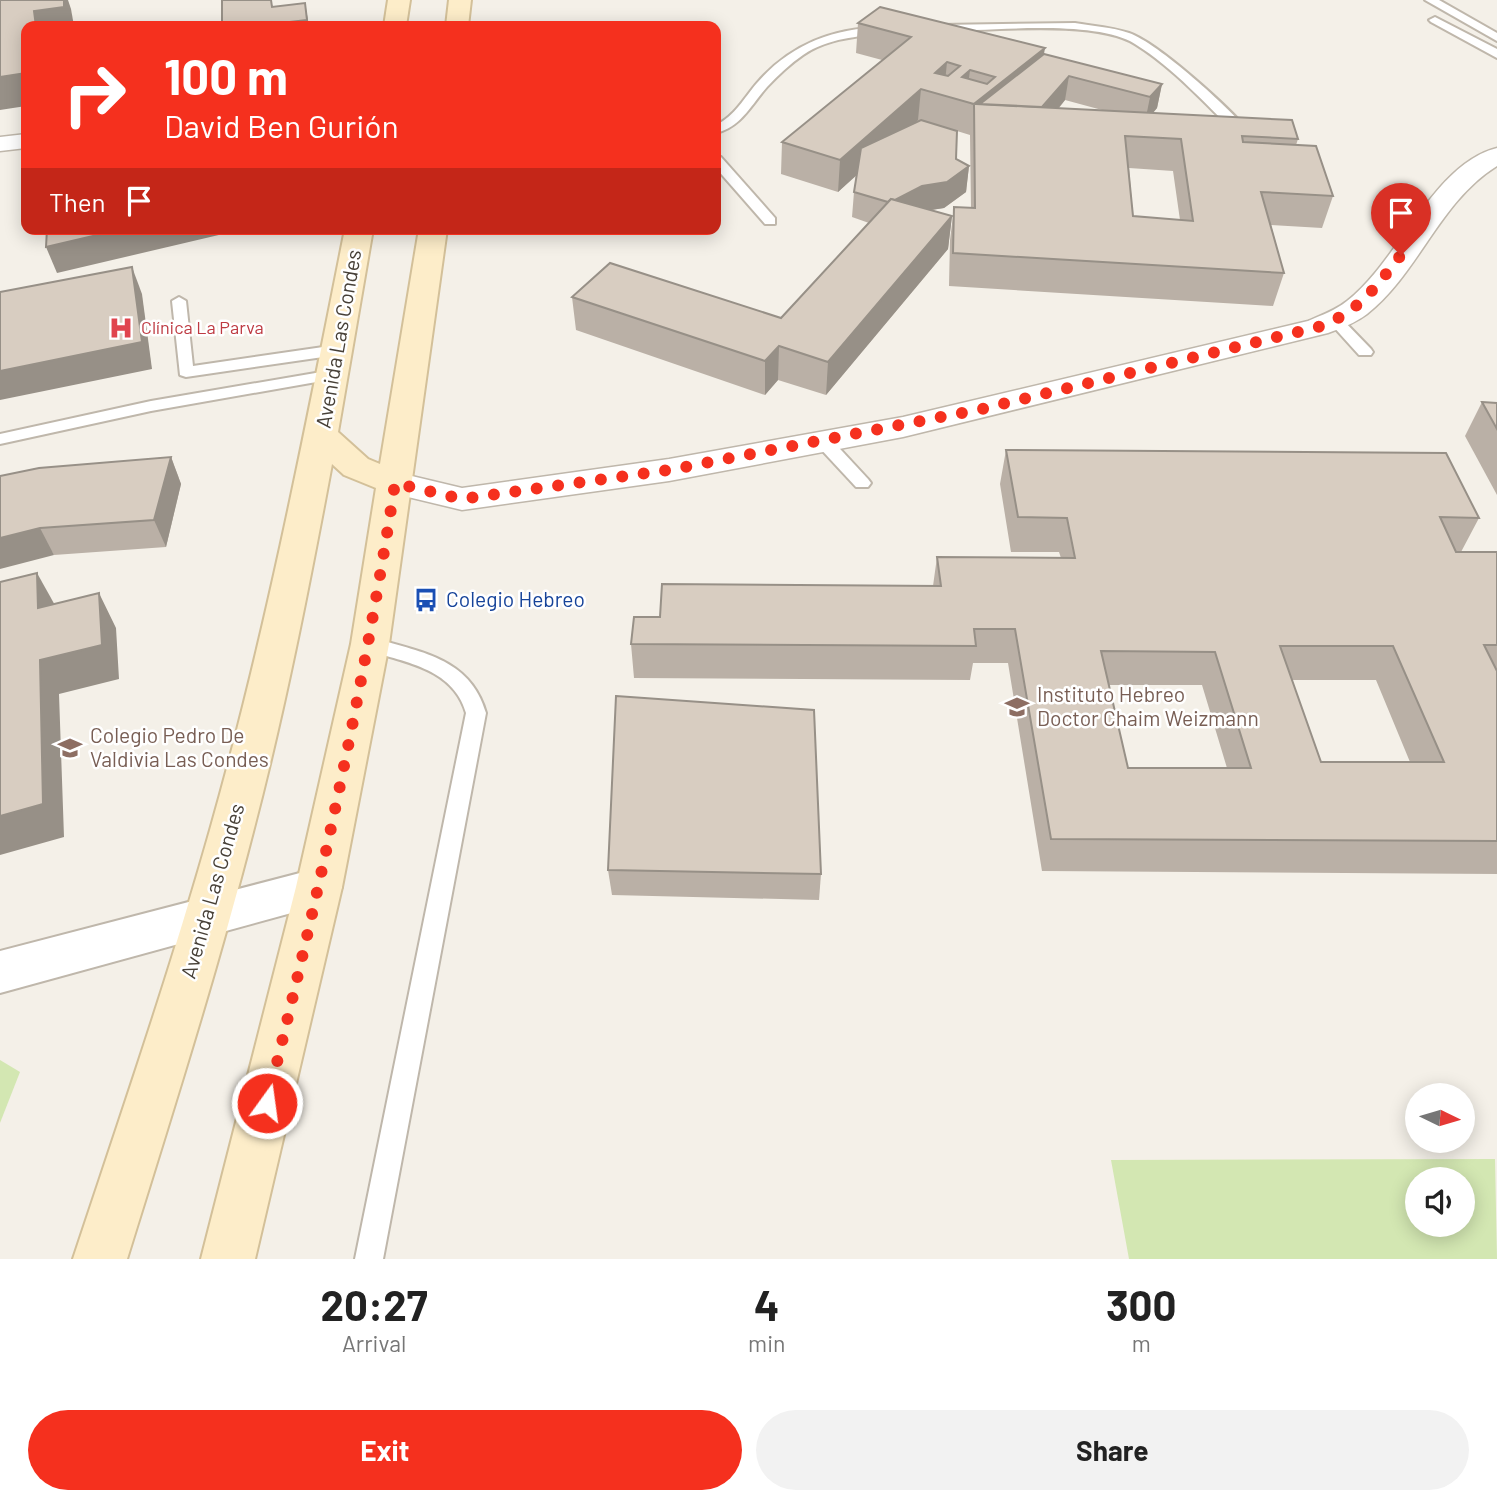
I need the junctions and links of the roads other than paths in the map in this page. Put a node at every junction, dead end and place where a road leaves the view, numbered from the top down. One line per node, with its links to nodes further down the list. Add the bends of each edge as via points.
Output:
1 (400, 0): 5 (main road)
2 (460, 0): 6 (main road)
3 (1431, 0): 9 (lane)
4 (1435, 20): 10 (lane)
5 (396, 21)
6 (458, 21)
7 (901, 29): 11 (lane, via 832,35 800,49 763,84 737,118)
8 (928, 29): 13 (lane, via 1075,26 1124,35 1168,62)
9 (1497, 38)
10 (1497, 54)
11 (721, 126)
12 (21, 142): 14 (street)
13 (1255, 142)
14 (0, 144)
15 (1497, 155): 21 (street, via 1460,179 1371,292)
16 (721, 166): 17 (lane)
17 (770, 221)
18 (358, 235): 23 (main road, Avenida Las Condes)
19 (432, 235): 27 (main road)
20 (180, 301): 23 (lane, via 186,372)
21 (1336, 321): 22 (lane); 26 (street, via 982,409)
22 (1366, 352)
23 (335, 362): 24 (main road, Avenida Las Condes); 25 (lane)
24 (322, 436): 27 (main road, via 356,467); 31 (main road, Avenida Las Condes, via 277,647)
25 (0, 439)
26 (823, 441): 27 (street, via 669,470 462,499); 28 (lane)
27 (395, 483): 29 (main road)
28 (862, 483)
29 (370, 644): 30 (main road); 35 (lane, via 447,673 462,683 476,713)
30 (319, 887): 31 (street); 34 (main road)
31 (208, 915): 32 (street); 33 (main road, Avenida Las Condes)
32 (0, 972)
33 (100, 1259)
34 (228, 1259)
35 (369, 1259)

